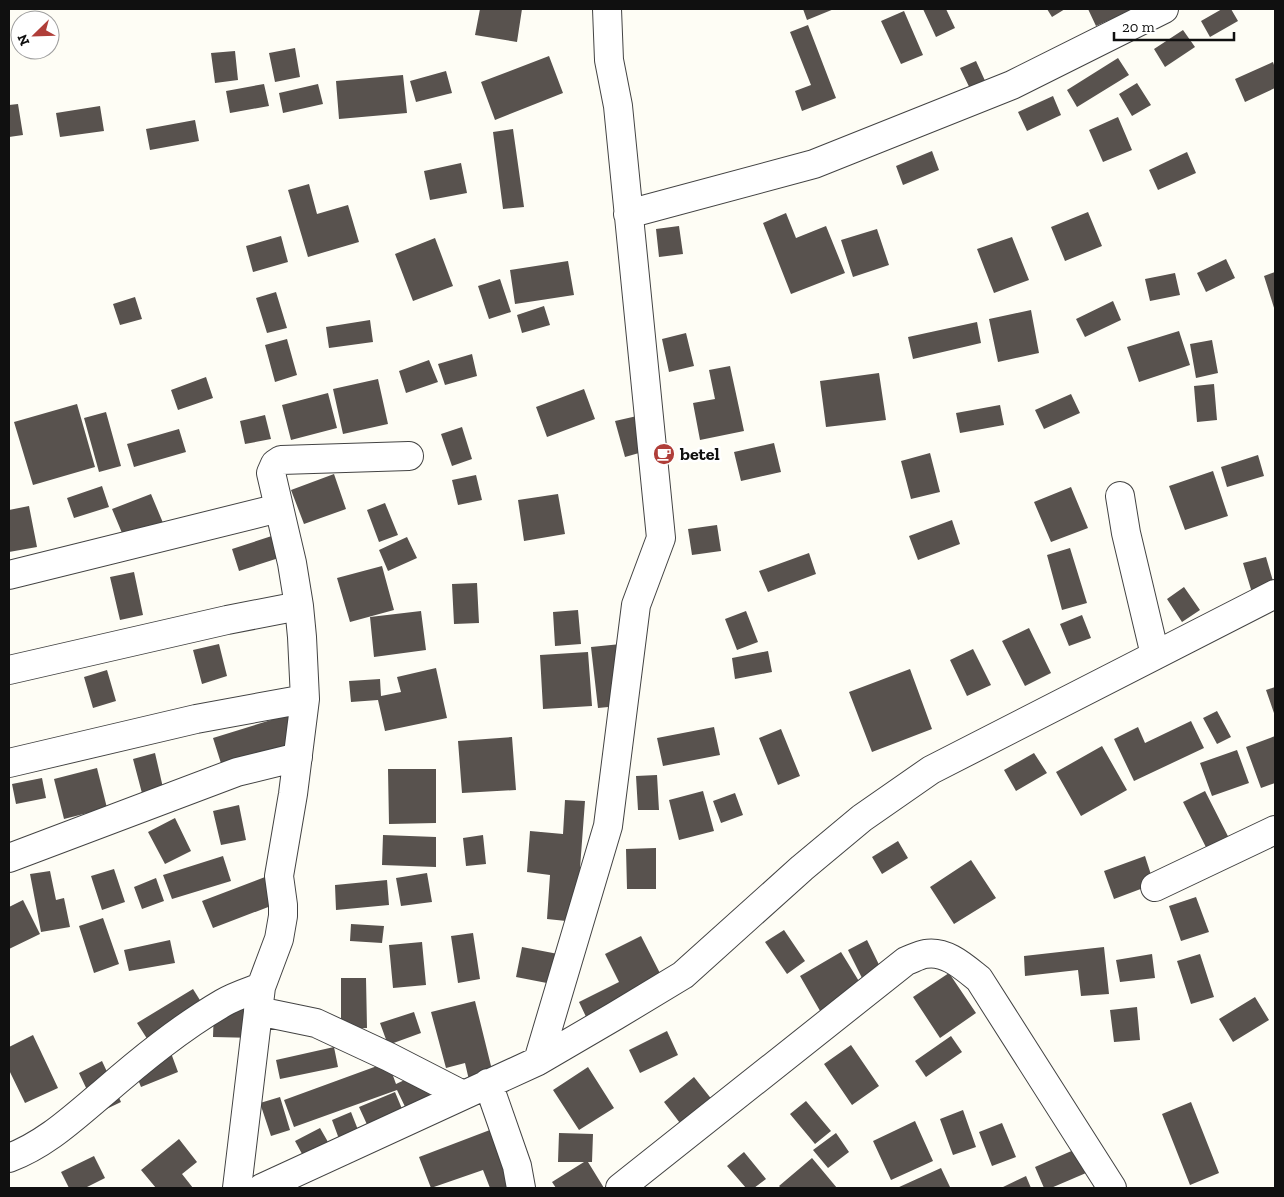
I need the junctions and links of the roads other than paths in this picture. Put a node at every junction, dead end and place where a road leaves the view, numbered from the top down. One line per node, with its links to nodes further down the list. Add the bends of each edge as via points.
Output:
1 (607, 9): 3 (street, via 609,60 618,106)
2 (1164, 9): 3 (street, via 1012,85 814,164)
3 (628, 214): 19 (street, via 661,538 636,605 608,826)
4 (409, 456): 6 (street, via 281,460 271,473)
5 (1120, 496): 10 (street)
6 (279, 508): 7 (street); 9 (street)
7 (9, 576)
8 (1275, 594): 10 (street)
9 (299, 606): 11 (street); 12 (street)
10 (1155, 655): 19 (street, via 931,770 862,818 683,975)
11 (9, 670)
12 (305, 699): 13 (street); 14 (street, via 196,719)
13 (298, 757): 16 (street, via 236,772); 18 (street, via 279,876 283,916)
14 (9, 763)
15 (1275, 830): 17 (street)
16 (9, 858)
17 (1155, 887)
18 (260, 999): 21 (street); 22 (street, via 231,999 189,1024 69,1122 35,1146); 23 (street)
19 (538, 1061): 20 (street)
20 (488, 1084): 21 (street); 25 (street, via 517,1166)
21 (464, 1095): 24 (street)
22 (9, 1158)
23 (237, 1188)
24 (262, 1188)
25 (521, 1188)
26 (620, 1188): 27 (street, via 906,961 925,954 938,954 957,962 979,979)
27 (1112, 1188)

